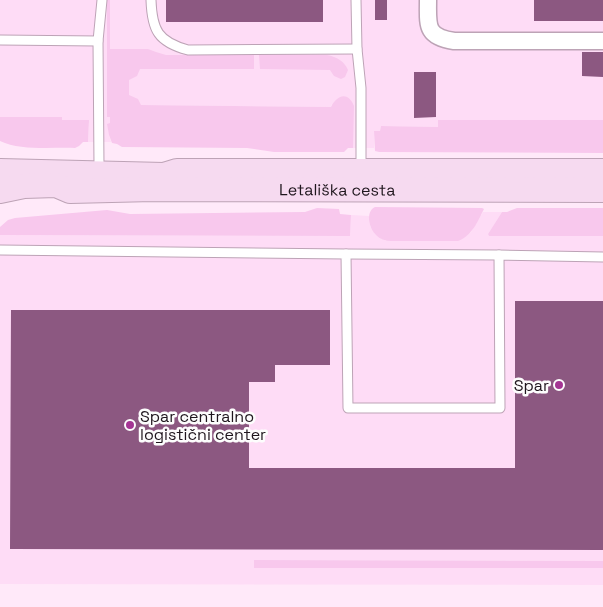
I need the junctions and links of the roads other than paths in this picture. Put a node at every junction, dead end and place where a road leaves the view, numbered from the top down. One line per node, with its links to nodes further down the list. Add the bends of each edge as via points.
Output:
1 (102, 0): 6 (lane)
2 (151, 0): 8 (lane, via 153,22 159,34 168,43 188,50)
3 (356, 0): 8 (lane)
4 (428, 0): 7 (street, via 429,28 443,39)
5 (0, 40): 6 (lane)
6 (98, 41): 10 (lane)
7 (603, 41)
8 (357, 49): 13 (lane, via 361,88)
9 (0, 160): 10 (main road, Letališka cesta)
10 (99, 166): 12 (main road, Letališka cesta, via 164,166)
11 (0, 171): 12 (main road, Letališka cesta, via 164,174)
12 (177, 171): 13 (main road, Letališka cesta)
13 (361, 171): 14 (main road, Letališka cesta)
14 (603, 171)
15 (603, 190): 17 (main road, Letališka cesta)
16 (0, 191): 17 (main road, Letališka cesta, via 56,185)
17 (70, 191): 18 (main road, Letališka cesta, via 57,199 14,201)
18 (0, 206)
19 (0, 250): 20 (lane)
20 (346, 254): 21 (lane); 21 (lane, via 348,408 500,408)
21 (499, 255): 22 (lane)
22 (603, 257)

